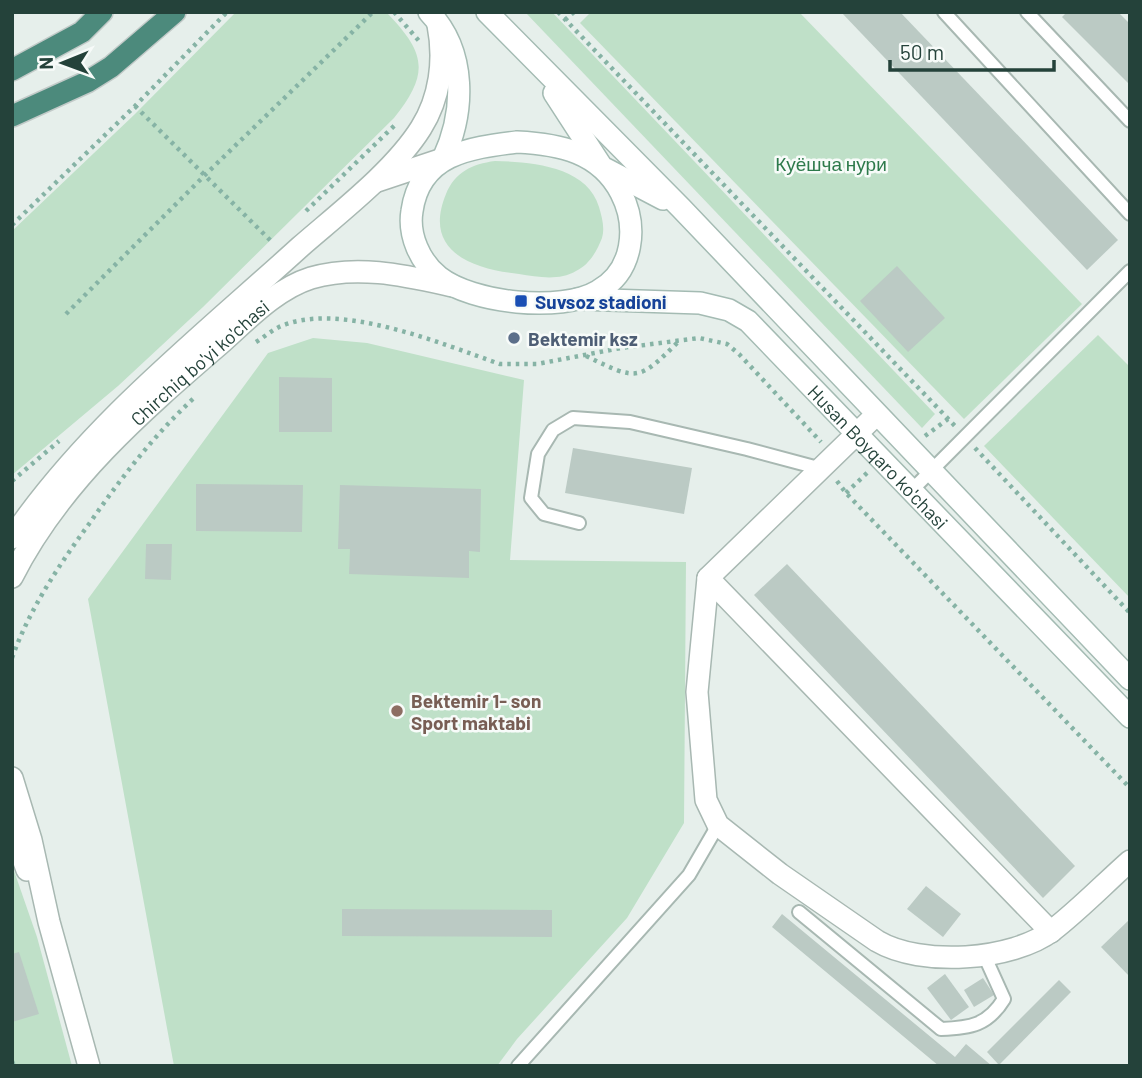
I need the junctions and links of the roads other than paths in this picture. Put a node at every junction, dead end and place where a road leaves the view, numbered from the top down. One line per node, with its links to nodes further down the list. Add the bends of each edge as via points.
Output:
1 (102, 12): 8 (highway, via 82,32)
2 (175, 12): 9 (highway, via 111,67)
3 (487, 12): 7 (street, Husan Boyqaro ko'chasi)
4 (944, 12): 15 (lane)
5 (1027, 12): 10 (lane)
6 (433, 16): 11 (street, Husan Boyqaro ko'chasi, via 454,51 459,89 454,128); 13 (street, Chirchiq bo'yi ko'chasi, via 442,63 432,107 410,144)
7 (530, 56): 12 (street, Husan Boyqaro ko'chasi); 14 (street, Husan Boyqaro ko'chasi)
8 (12, 70)
9 (12, 116)
10 (1130, 121)
11 (443, 159): 12 (street, Husan Boyqaro ko'chasi, via 478,148 526,142 574,150); 13 (street, Chirchiq bo'yi ko'chasi); 17 (street, Husan Boyqaro ko'chasi, via 420,183 411,226 426,264)
12 (602, 167): 14 (street, Husan Boyqaro ko'chasi); 18 (street, Husan Boyqaro ko'chasi, via 626,206 629,249 622,269 608,285)
13 (372, 183): 25 (street, Chirchiq bo'yi ko'chasi, via 139,393 63,471)
14 (681, 208): 19 (street, Husan Boyqaro ko'chasi)
15 (1130, 214)
16 (1130, 271): 22 (lane)
17 (456, 287): 18 (street, Husan Boyqaro ko'chasi, via 521,301); 26 (street, Chirchiq bo'yi ko'chasi, via 403,275 340,272 287,290 156,399 104,449 68,491)
18 (578, 299): 20 (street, Husan Boyqaro ko'chasi, via 671,300 729,310 748,321)
19 (876, 415): 20 (street); 22 (street, Husan Boyqaro ko'chasi)
20 (857, 434): 21 (street); 23 (street, Husan Boyqaro ko'chasi)
21 (827, 463): 24 (lane, via 630,422 573,418 553,430 538,454 531,498 544,514); 27 (street)
22 (931, 471): 23 (lane); 28 (street, Husan Boyqaro ko'chasi)
23 (912, 490): 29 (street, Husan Boyqaro ko'chasi)
24 (579, 523)
25 (12, 538)
26 (12, 578)
27 (708, 578): 31 (street, via 697,692 706,800); 36 (street)
28 (1130, 679)
29 (1130, 717)
30 (12, 778): 35 (street)
31 (718, 825): 37 (street, via 780,874 891,949 920,956); 39 (lane, via 689,875)
32 (12, 829): 35 (street)
33 (1130, 861): 36 (street)
34 (799, 912): 37 (lane, via 942,1029 965,1028 994,1015 1004,999)
35 (49, 922): 38 (street)
36 (1051, 932): 37 (street)
37 (985, 957)
38 (89, 1066)
39 (518, 1066)

